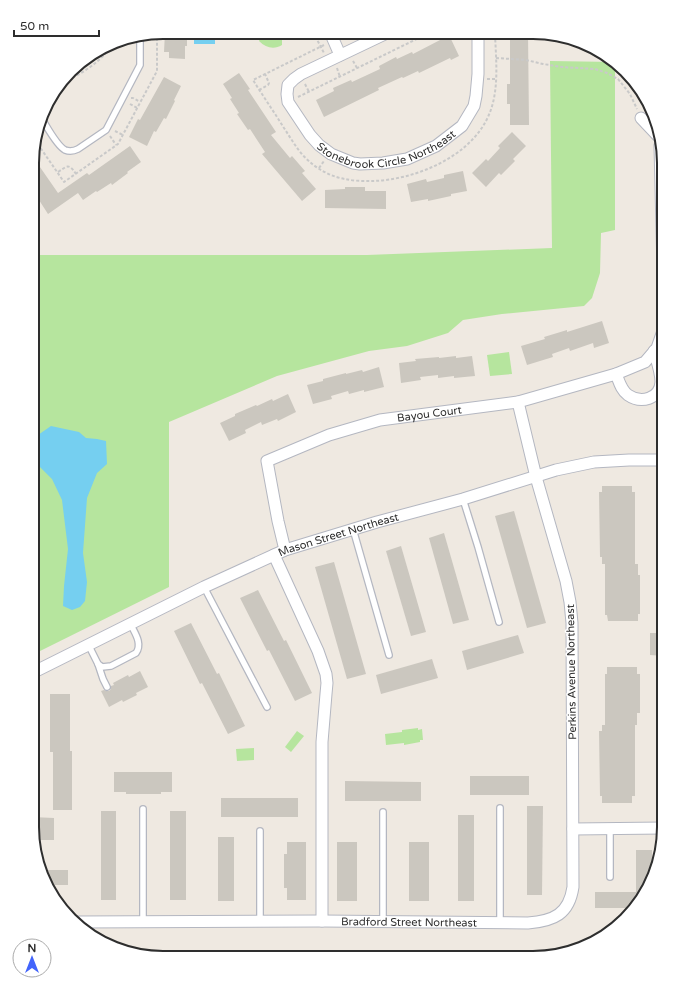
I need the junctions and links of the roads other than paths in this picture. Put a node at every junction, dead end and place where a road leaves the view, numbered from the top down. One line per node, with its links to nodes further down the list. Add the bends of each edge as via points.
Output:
1 (333, 39): 5 (street)
2 (374, 39): 5 (street)
3 (478, 39): 5 (street, Stonebrook Circle Northeast, via 476,96 474,106 462,126 436,146 407,159 383,163 352,163 331,154 310,135 288,102 288,85 294,79)
4 (140, 41): 7 (lane, via 140,65 106,130 78,149 69,151 61,147)
5 (340, 55)
6 (640, 118): 8 (street)
7 (45, 125)
8 (652, 130)
9 (657, 348): 10 (street, Bayou Court)
10 (654, 351): 11 (street); 12 (street, Bayou Court, via 644,362)
11 (657, 361)
12 (616, 374): 13 (street, via 628,396 641,400 650,399); 14 (street, Bayou Court)
13 (657, 394)
14 (518, 402): 16 (street, Perkins Avenue Northeast); 19 (street, Bayou Court, via 380,420 329,435 267,461)
15 (657, 460): 16 (street, Mason Street Northeast, via 594,462)
16 (536, 476): 17 (street, Mason Street Northeast); 34 (street, Perkins Avenue Northeast, via 566,581 572,616)
17 (463, 499): 18 (street, Mason Street Northeast); 22 (lane)
18 (353, 530): 19 (street, Mason Street Northeast); 25 (lane)
19 (286, 550): 20 (street, Mason Street Northeast)
20 (274, 555): 21 (street, Mason Street Northeast); 39 (street, via 326,674 322,742)
21 (204, 587): 23 (street, Mason Street Northeast); 29 (lane)
22 (499, 622)
23 (130, 623): 24 (street, Mason Street Northeast); 26 (lane, via 139,646 136,653 111,666 102,667)
24 (88, 644): 26 (lane); 27 (street, Mason Street Northeast)
25 (389, 655)
26 (98, 664): 28 (lane)
27 (39, 669)
28 (107, 687)
29 (267, 707)
30 (500, 808): 43 (lane)
31 (144, 809): 42 (lane)
32 (383, 812): 40 (lane)
33 (657, 828): 35 (street)
34 (573, 829): 35 (street); 43 (street, Bradford Street Northeast, via 573,887 568,905 552,919 542,922)
35 (610, 829): 37 (lane)
36 (260, 831): 38 (lane)
37 (610, 877)
38 (260, 921): 39 (street, Bradford Street Northeast); 42 (street, Bradford Street Northeast)
39 (322, 921): 40 (street, Bradford Street Northeast)
40 (383, 921): 43 (street, Bradford Street Northeast)
41 (84, 922): 42 (street, Bradford Street Northeast)
42 (144, 922)
43 (500, 923)

